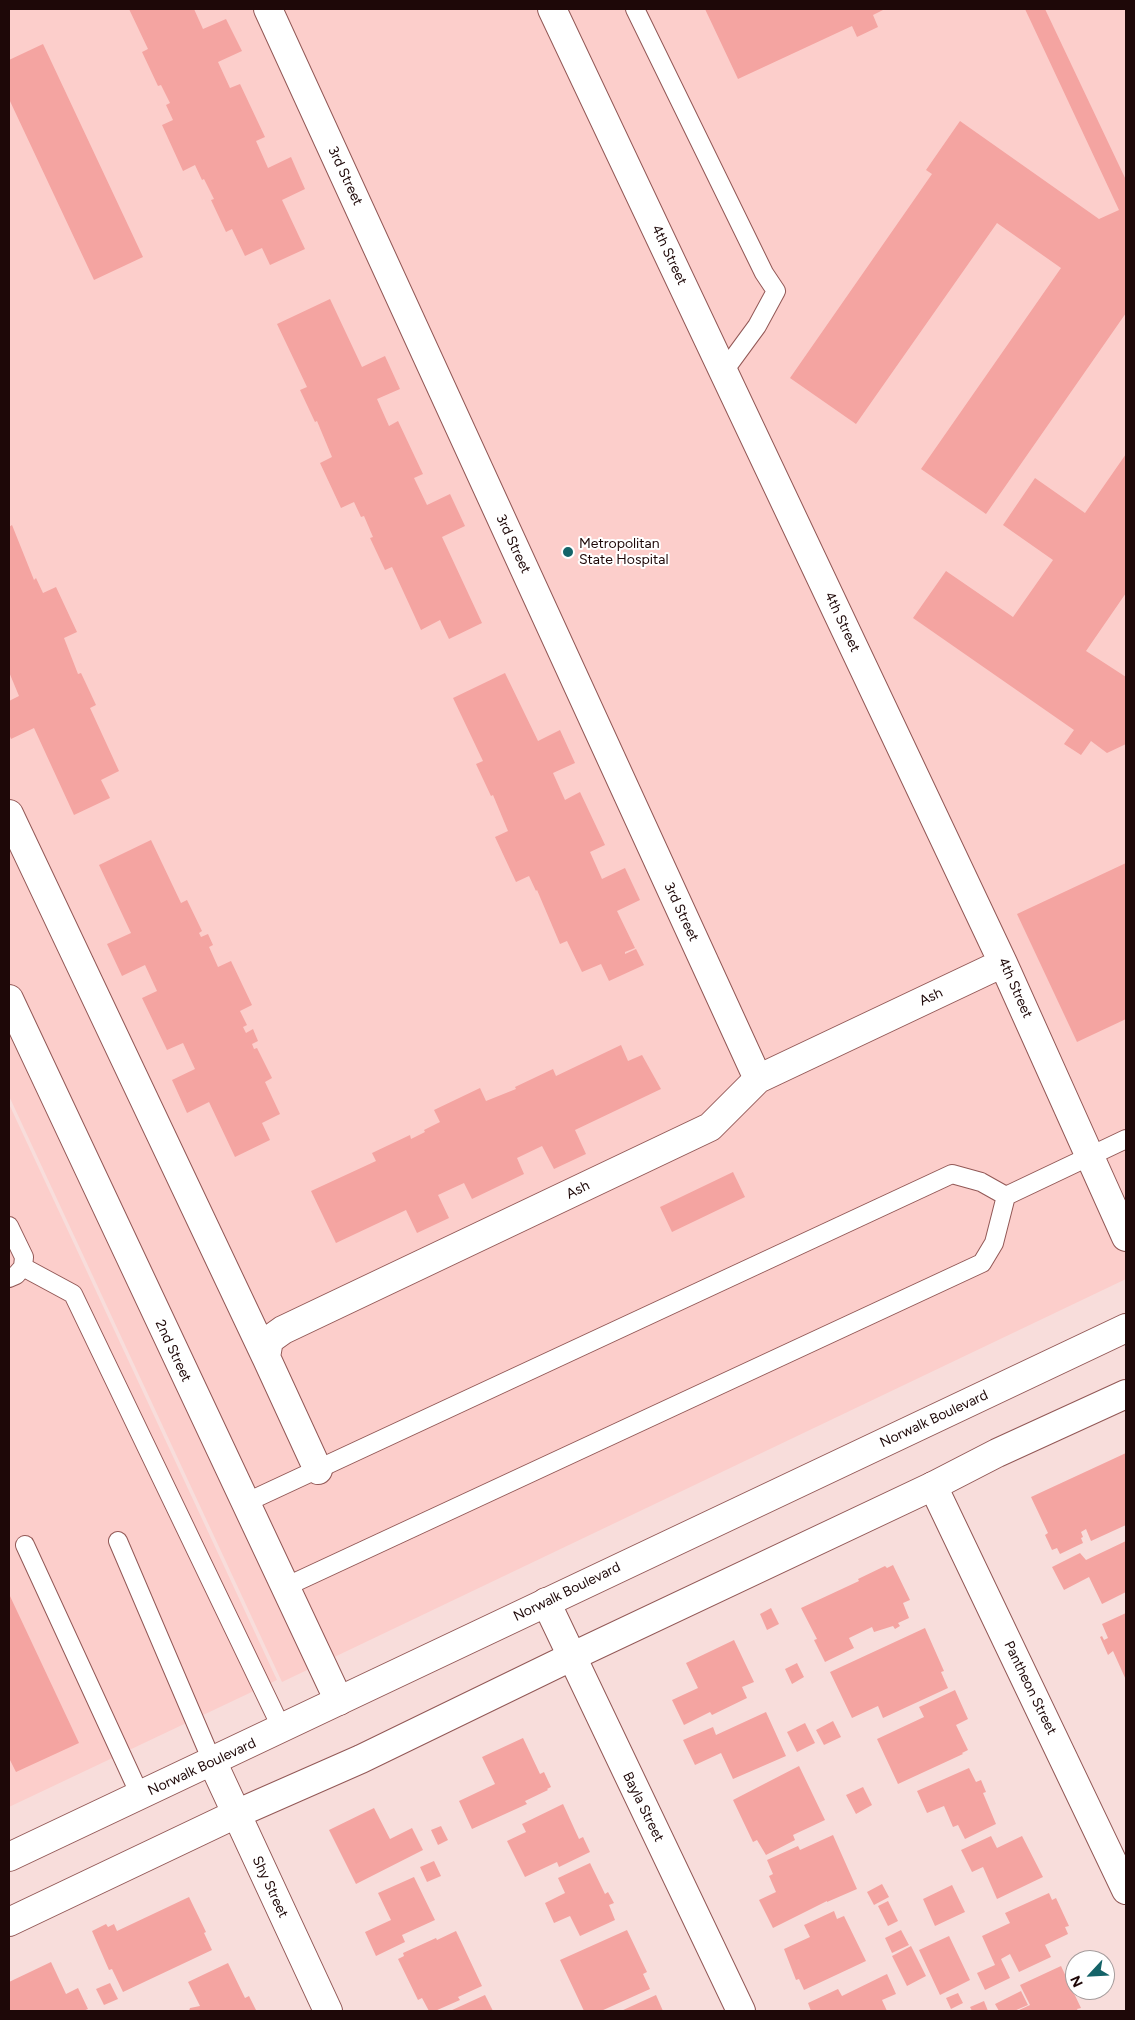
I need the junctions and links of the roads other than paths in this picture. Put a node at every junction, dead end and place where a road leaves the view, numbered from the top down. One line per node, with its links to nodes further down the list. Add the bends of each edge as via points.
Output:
1 (268, 9): 8 (street, 3rd Street)
2 (552, 9): 4 (street, 4th Street)
3 (635, 9): 4 (lane, via 776,291 757,326)
4 (724, 371): 6 (street, 4th Street)
5 (9, 814): 17 (street)
6 (1003, 963): 8 (street, Ash); 10 (street, 4th Street)
7 (9, 999): 21 (street, 2nd Street)
8 (758, 1079): 17 (street, Ash, via 710,1127 283,1330 269,1340)
9 (1126, 1139): 10 (lane)
10 (1090, 1156): 11 (lane); 13 (street, 4th Street)
11 (1006, 1196): 19 (lane, via 981,1182 952,1174); 24 (lane, via 994,1243 982,1262)
12 (9, 1226): 14 (lane, via 24,1257)
13 (1125, 1229)
14 (23, 1267): 15 (lane); 28 (lane, via 73,1294)
15 (9, 1278)
16 (1126, 1328): 25 (street, Norwalk Boulevard)
17 (266, 1357): 19 (street)
18 (1126, 1394): 20 (street, via 996,1453)
19 (318, 1470): 21 (lane)
20 (933, 1486): 26 (street); 33 (street, Pantheon Street)
21 (245, 1503): 24 (street, 2nd Street)
22 (118, 1541): 29 (lane)
23 (25, 1545): 30 (lane)
24 (285, 1587): 27 (street, 2nd Street)
25 (546, 1602): 26 (street, Bayla Street); 27 (street, Norwalk Boulevard)
26 (571, 1657): 31 (street); 36 (street, Bayla Street)
27 (339, 1701): 28 (street, Norwalk Boulevard)
28 (282, 1729): 29 (street, Norwalk Boulevard)
29 (212, 1761): 30 (street, Norwalk Boulevard); 31 (street, Shy Street)
30 (140, 1795): 32 (street, Norwalk Boulevard)
31 (236, 1814): 34 (street); 35 (street, Shy Street)
32 (11, 1851)
33 (1126, 1890)
34 (9, 1922)
35 (328, 2011)
36 (741, 2011)

